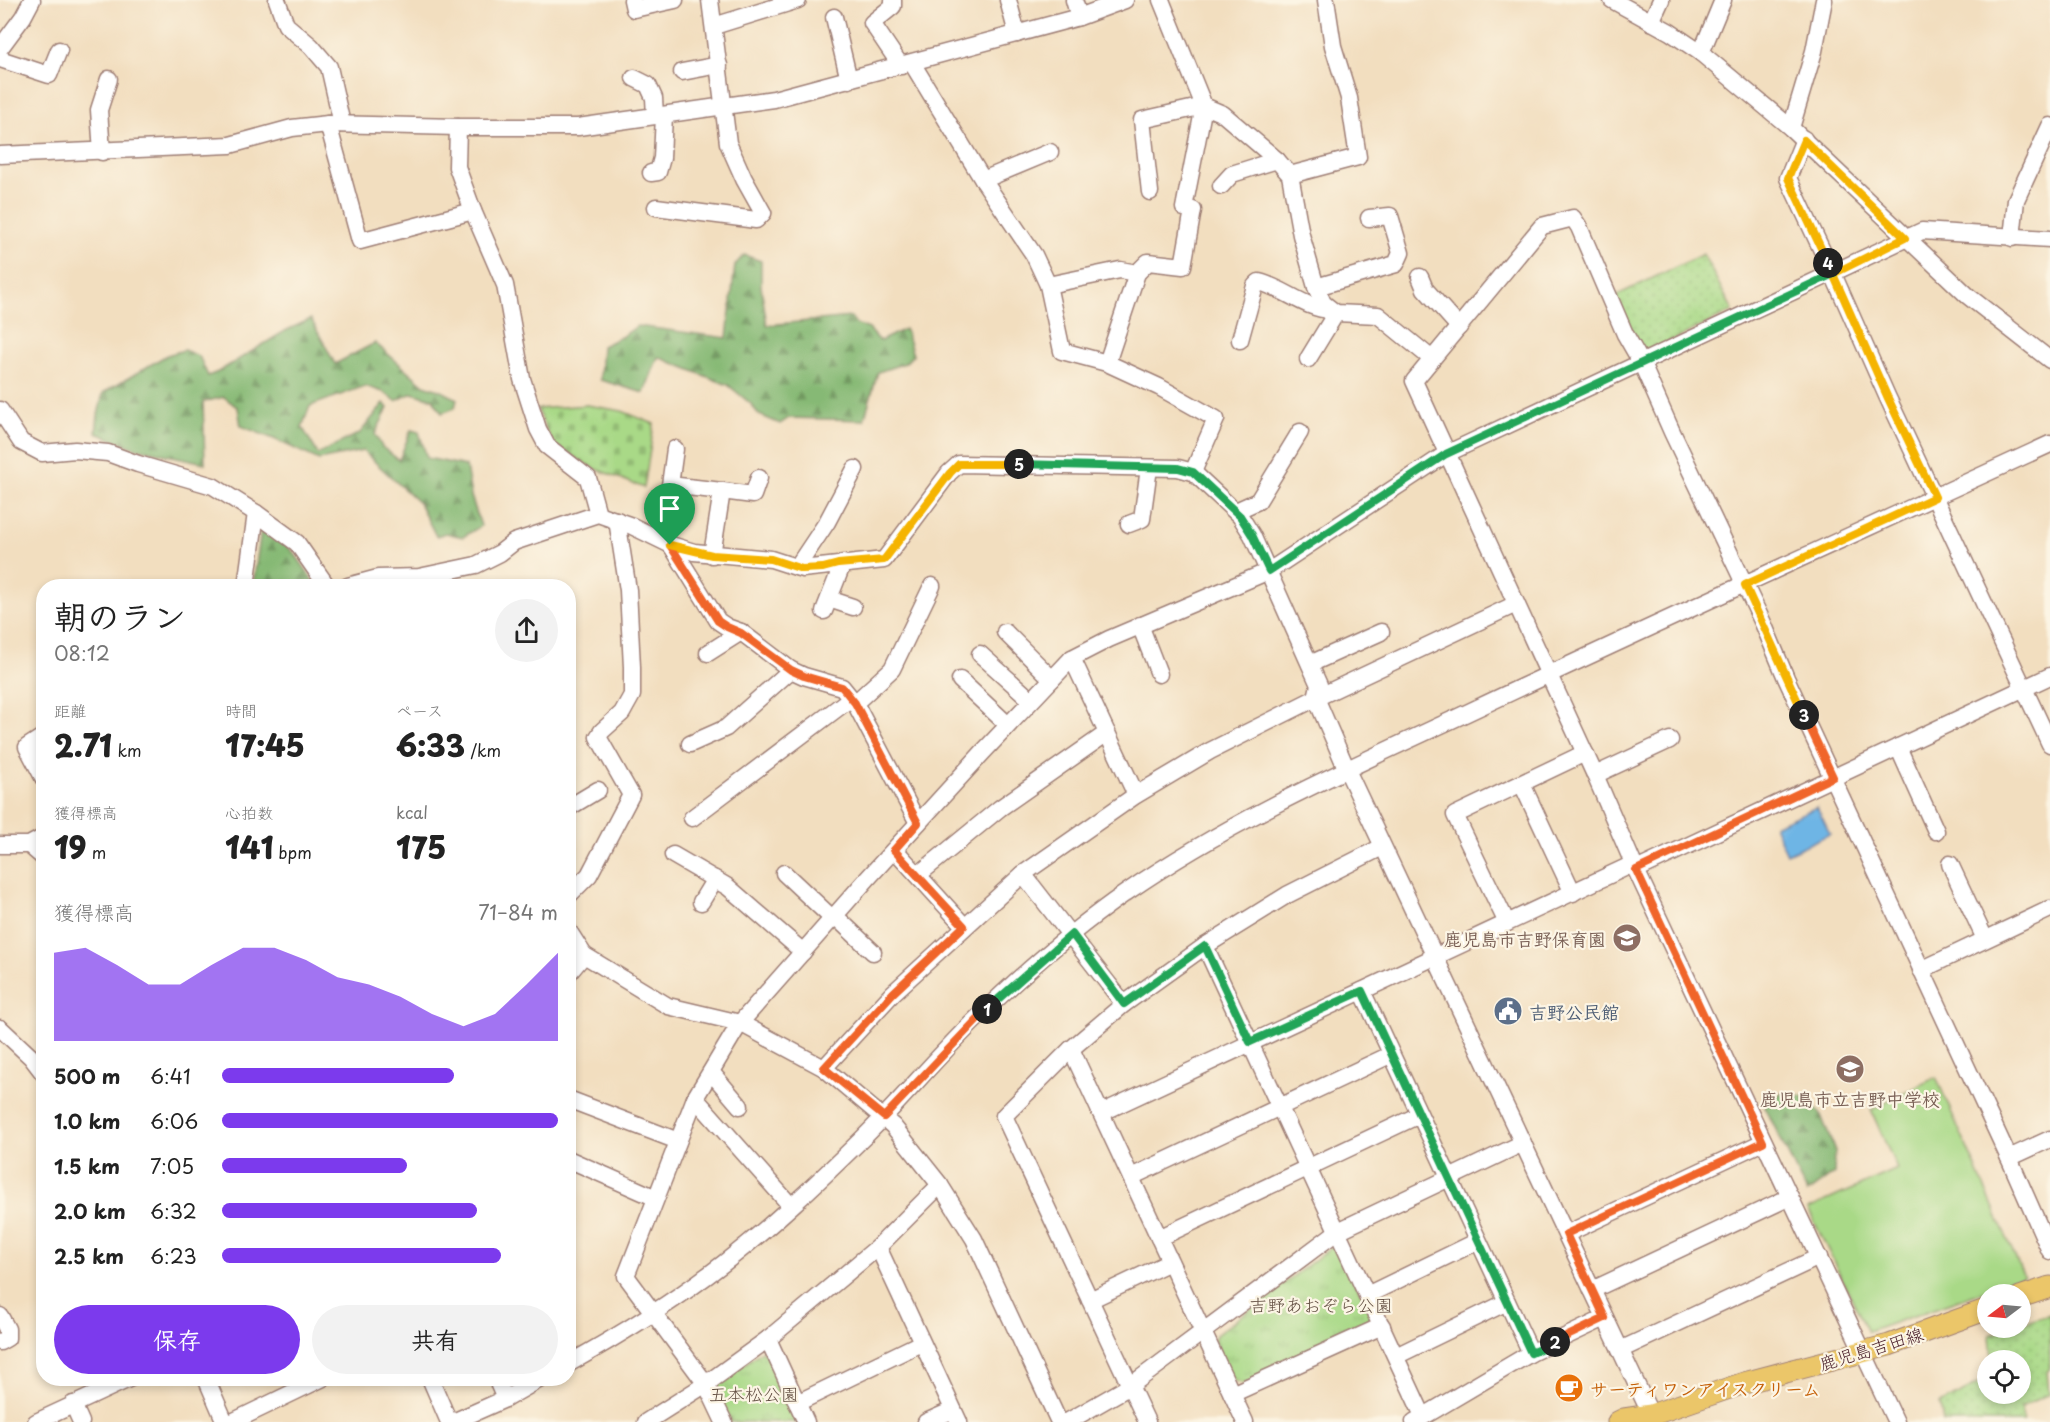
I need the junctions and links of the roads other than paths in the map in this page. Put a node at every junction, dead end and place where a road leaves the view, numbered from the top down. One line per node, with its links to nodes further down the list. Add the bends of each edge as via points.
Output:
1 (32, 0): 22 (street)
2 (277, 0): 35 (street, via 286,25 329,67)
3 (632, 0): 4 (street, via 634,9)
4 (675, 0)
5 (710, 0): 20 (street)
6 (798, 0): 20 (street)
7 (892, 0): 27 (street, via 892,6 872,23)
8 (1008, 0): 21 (street)
9 (1074, 0): 18 (street)
10 (1125, 0): 18 (street)
11 (1161, 0): 33 (street)
12 (1326, 0): 44 (street, via 1358,158)
13 (1612, 0): 19 (street)
14 (1661, 0): 19 (street)
15 (1723, 0): 24 (street)
16 (1824, 0): 38 (street)
17 (834, 17): 31 (street)
18 (1079, 17): 21 (street)
19 (1651, 22): 24 (street)
20 (714, 26): 26 (street)
21 (1017, 34): 27 (street)
22 (4, 39)
23 (59, 50): 25 (street, via 47,80)
24 (1701, 53): 38 (street)
25 (0, 60)
26 (719, 65): 28 (street); 32 (street)
27 (906, 65): 31 (street); 45 (street)
28 (682, 72)
29 (634, 78): 34 (street, via 648,85)
30 (109, 79): 39 (street, via 99,110)
31 (849, 80): 32 (street, via 774,99)
32 (724, 106): 34 (street); 48 (street, via 728,143 764,213 756,220)
33 (1204, 106): 42 (street, via 1223,114); 47 (street, via 1142,120); 54 (street, via 1184,208 1193,210 1183,266 1148,262)
34 (659, 116): 37 (street, via 578,127); 43 (street, via 662,158 658,172)
35 (335, 124): 37 (street); 39 (street, via 292,128 230,145); 49 (street, via 360,241)
36 (2050, 126): 52 (street, via 2016,200)
37 (458, 127): 49 (street, via 457,167)
38 (1797, 134): 51 (street); 55 (street, via 1788,178)
39 (102, 152): 41 (street)
40 (1050, 152): 45 (street)
41 (0, 155)
42 (1277, 160): 44 (street); 46 (street, via 1232,174)
43 (651, 173)
44 (1290, 175): 58 (street)
45 (983, 180): 57 (street, via 1034,255)
46 (1221, 186)
47 (1150, 192)
48 (656, 207)
49 (473, 211): 80 (street, via 505,285 522,379 538,429 547,446 588,478)
50 (1370, 218): 58 (street, via 1390,216 1401,253 1396,264)
51 (1905, 238): 52 (street, via 1922,231); 55 (street); 64 (street, via 1968,296)
52 (2012, 238): 53 (street)
53 (2050, 239)
54 (1137, 273): 57 (street, via 1120,270); 66 (street)
55 (1833, 274): 65 (street); 77 (street)
56 (1420, 277): 60 (street, via 1425,289)
57 (1048, 285): 66 (street, via 1062,351)
58 (1316, 287): 59 (street, via 1323,303)
59 (1334, 312): 61 (street, via 1259,282); 62 (street); 63 (street, via 1378,315)
60 (1459, 327): 63 (street); 65 (street, via 1542,226 1573,218)
61 (1240, 340)
62 (1308, 359)
63 (1432, 359): 71 (street, via 1414,381)
64 (2050, 360)
65 (1641, 362): 71 (street); 91 (street)
66 (1107, 363): 74 (street, via 1216,420)
67 (0, 410): 79 (street, via 21,442 42,453 108,453 213,486)
68 (1300, 432): 78 (street, via 1258,501)
69 (2050, 444): 77 (street)
70 (675, 449): 76 (street, via 670,485)
71 (1446, 454): 87 (street); 93 (street)
72 (1149, 468): 74 (street); 82 (street, via 1142,519); 85 (street, via 959,464 884,560)
73 (855, 469): 86 (street, via 827,522)
74 (1193, 472): 78 (street)
75 (759, 478): 76 (street, via 753,495)
76 (722, 491): 84 (street)
77 (1935, 497): 91 (street); 109 (street)
78 (1236, 512): 87 (street)
79 (256, 513): 88 (street); 89 (street, via 297,543)
80 (598, 514): 81 (street); 90 (street, via 514,542 476,565 419,578)
81 (617, 520): 83 (street); 143 (street, via 628,590 632,695 622,713 598,737 631,795 589,875)
82 (1129, 524)
83 (670, 545): 84 (street); 98 (street, via 718,621)
84 (712, 555): 86 (street, via 771,559)
85 (843, 563): 86 (street, via 823,568); 94 (street, via 826,605)
86 (796, 567)
87 (1269, 571): 95 (street); 102 (street)
88 (247, 579)
89 (322, 579)
90 (374, 579)
91 (1745, 585): 105 (street); 124 (street)
92 (932, 586): 111 (street, via 892,669)
93 (1516, 604): 105 (street); 110 (street)
94 (854, 608)
95 (1140, 625): 101 (street); 104 (street)
96 (1005, 632): 107 (street)
97 (1381, 632): 102 (street)
98 (741, 633): 99 (street); 103 (street)
99 (708, 653)
100 (980, 654): 112 (street)
101 (1072, 658): 107 (street); 114 (street)
102 (1310, 664): 110 (street, via 1319,685)
103 (791, 670): 111 (street, via 842,687); 117 (street, via 726,728)
104 (1159, 674)
105 (1549, 674): 120 (street); 122 (street)
106 (2050, 676): 109 (street)
107 (1052, 679): 112 (street)
108 (960, 680): 113 (street)
109 (2024, 688): 118 (street); 119 (street)
110 (1316, 698): 122 (street); 127 (street, via 1210,751)
111 (853, 700): 129 (street); 130 (street)
112 (1032, 700): 113 (street)
113 (1008, 725): 130 (street)
114 (1107, 733): 127 (street); 141 (street, via 1000,808)
115 (1670, 740): 123 (street)
116 (36, 741): 121 (street, via 27,747)
117 (690, 744)
118 (2050, 744)
119 (1898, 747): 124 (street); 131 (street)
120 (1586, 753): 123 (street); 125 (street)
121 (36, 764)
122 (1347, 770): 134 (street); 150 (street, via 1244,820 1125,894)
123 (1595, 774): 138 (street)
124 (1833, 777): 138 (street); 159 (street)
125 (1521, 784): 144 (street); 148 (street, via 1455,815)
126 (598, 790): 128 (street)
127 (1136, 795): 140 (street)
128 (576, 803)
129 (692, 818)
130 (918, 823): 135 (street)
131 (1935, 831)
132 (36, 841): 133 (street)
133 (0, 845)
134 (1382, 847): 153 (street, via 1287,895); 157 (street)
135 (894, 850): 141 (street); 147 (street)
136 (673, 855): 142 (street)
137 (1950, 864): 151 (street)
138 (1634, 867): 144 (street); 179 (street)
139 (784, 873): 147 (street)
140 (1023, 874): 149 (street); 150 (street)
141 (918, 876): 149 (street)
142 (715, 879): 145 (street); 154 (street)
143 (576, 888)
144 (1574, 893): 148 (street)
145 (701, 902)
146 (2050, 909): 151 (street)
147 (833, 917): 154 (street); 155 (street)
148 (1507, 923): 157 (street)
149 (964, 926): 168 (street, via 893,993)
150 (1072, 934): 161 (street); 176 (street, via 970,1025)
151 (1985, 939): 159 (street)
152 (576, 942): 156 (street)
153 (1205, 946): 161 (street); 164 (street)
154 (803, 952): 162 (street)
155 (873, 952)
156 (584, 955): 158 (street); 162 (street, via 668,1006)
157 (1436, 957): 160 (street); 180 (street)
158 (576, 964)
159 (1921, 970): 181 (street)
160 (1362, 991): 164 (street); 166 (street)
161 (1124, 1004): 165 (street)
162 (740, 1023): 168 (street); 169 (street)
163 (1, 1030): 167 (street)
164 (1250, 1042): 173 (street); 174 (street)
165 (1071, 1049): 174 (street); 202 (street, via 1004,1116)
166 (1390, 1055): 173 (street); 175 (street)
167 (36, 1064)
168 (824, 1068): 176 (street)
169 (711, 1071): 170 (street); 172 (street)
170 (695, 1098): 178 (street); 189 (street)
171 (576, 1102): 178 (street)
172 (740, 1106)
173 (1280, 1107): 183 (street); 184 (street)
174 (1101, 1113): 184 (street)
175 (1419, 1115): 183 (street); 185 (street)
176 (884, 1117): 186 (street); 189 (street)
177 (2050, 1139): 181 (street)
178 (678, 1141): 188 (street)
179 (1763, 1142): 187 (street); 191 (street)
180 (1523, 1143): 185 (street); 191 (street)
181 (2009, 1158): 195 (street)
182 (576, 1163): 188 (street)
183 (1308, 1168): 190 (street); 192 (street)
184 (1131, 1177): 192 (street)
185 (1449, 1179): 190 (street); 193 (street)
186 (940, 1185): 194 (street); 242 (street, via 974,1239)
187 (1790, 1197): 196 (street); 199 (street)
188 (656, 1198): 204 (street, via 626,1276)
189 (791, 1206): 204 (street, via 725,1263)
190 (1338, 1231): 201 (street); 209 (street)
191 (1566, 1234): 199 (street)
192 (1159, 1238): 197 (street)
193 (1478, 1240): 201 (street); 203 (street)
194 (878, 1247): 210 (street); 212 (street)
195 (2050, 1251)
196 (1819, 1257): 213 (street); 214 (street)
197 (1170, 1262): 202 (street); 209 (street)
198 (2050, 1287): 200 (main road)
199 (1592, 1290): 207 (street)
200 (2031, 1293)
201 (1367, 1295): 208 (street)
202 (1090, 1300): 225 (street)
203 (1507, 1302): 215 (street); 216 (street)
204 (655, 1313): 217 (street); 218 (street)
205 (1977, 1313): 214 (main road, 鹿児島吉田線)
206 (0, 1316): 211 (street, via 7,1338)
207 (1605, 1318): 213 (street); 215 (street)
208 (1382, 1326): 216 (street); 226 (street)
209 (1203, 1332): 225 (street); 226 (street)
210 (768, 1338): 218 (street); 228 (street)
211 (0, 1342)
212 (921, 1343): 228 (street); 230 (street)
213 (1620, 1350): 232 (street)
214 (1864, 1352): 232 (main road, 鹿児島吉田線, via 1738,1385); 247 (street)
215 (1531, 1353): 231 (street)
216 (1396, 1356): 231 (street)
217 (576, 1359)
218 (706, 1384): 238 (street); 239 (street)
219 (113, 1386): 229 (street)
220 (209, 1386): 235 (street)
221 (306, 1386): 236 (street)
222 (434, 1386): 237 (street)
223 (500, 1386): 227 (street)
224 (527, 1386): 227 (street)
225 (1130, 1386): 243 (street); 244 (street)
226 (1232, 1394): 245 (street)
227 (505, 1398): 237 (street)
228 (797, 1403): 240 (street)
229 (73, 1404): 233 (street); 234 (street)
230 (956, 1416): 241 (street)
231 (1418, 1419)
232 (1649, 1420): 246 (main road, 鹿児島吉田線)
233 (36, 1422)
234 (81, 1422)
235 (225, 1422)
236 (232, 1422)
237 (451, 1422)
238 (646, 1422)
239 (724, 1422)
240 (806, 1422)
241 (926, 1422)
242 (1059, 1422)
243 (1067, 1422)
244 (1147, 1422)
245 (1245, 1422)
246 (1617, 1422)
247 (1896, 1422)

